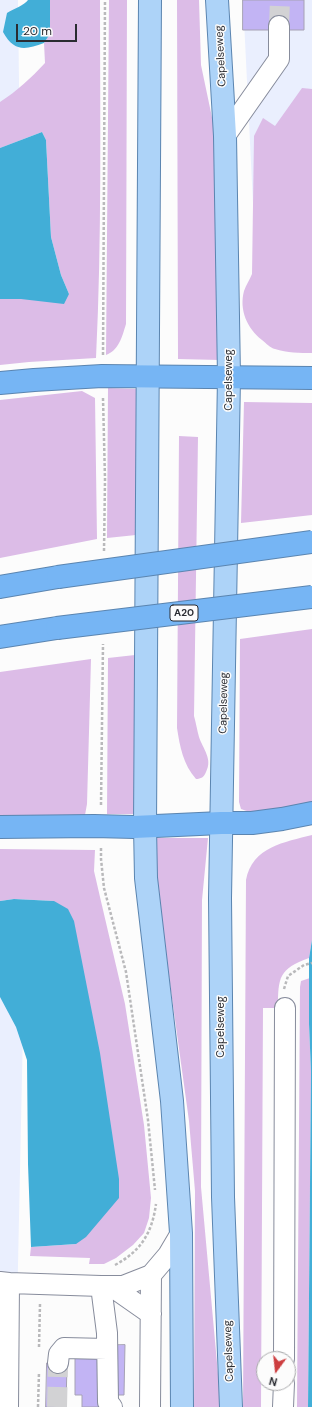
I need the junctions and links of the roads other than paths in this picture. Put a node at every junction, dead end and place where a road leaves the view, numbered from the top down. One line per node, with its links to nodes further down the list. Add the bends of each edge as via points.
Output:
1 (150, 0): 5 (main road)
2 (217, 0): 4 (main road, Capelseweg)
3 (279, 26): 4 (street, via 279,59)
4 (225, 136): 6 (main road, Capelseweg)
5 (147, 375): 6 (highway); 8 (highway); 16 (main road)
6 (229, 377): 7 (highway); 14 (main road, Capelseweg)
7 (312, 378)
8 (0, 383)
9 (312, 542): 10 (highway, bridge)
10 (0, 587)
11 (312, 597): 12 (highway, A20, bridge)
12 (0, 637)
13 (312, 813): 14 (highway, via 252,823)
14 (221, 822): 16 (highway); 31 (main road, Capelseweg, via 221,1072)
15 (0, 827): 16 (highway)
16 (144, 827): 18 (main road, via 146,878 172,1101)
17 (285, 1008): 24 (street)
18 (182, 1233): 19 (street); 30 (main road)
19 (151, 1275): 20 (street, via 123,1286); 22 (street)
20 (108, 1280): 21 (street); 22 (street); 23 (street)
21 (4, 1282): 27 (street)
22 (150, 1314): 29 (street)
23 (107, 1349): 25 (street, via 64,1348 59,1354); 28 (street, via 108,1402)
24 (284, 1351)
25 (58, 1363)
26 (284, 1391): 32 (street)
27 (8, 1407)
28 (112, 1407)
29 (150, 1407)
30 (182, 1407)
31 (232, 1407)
32 (284, 1407)

